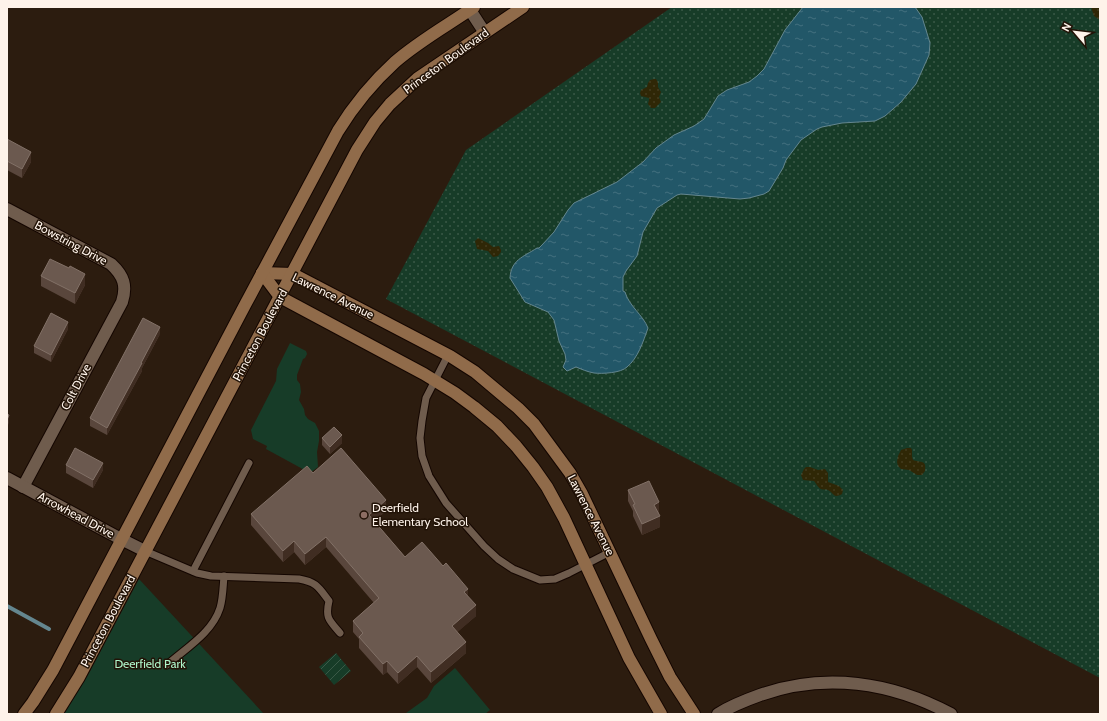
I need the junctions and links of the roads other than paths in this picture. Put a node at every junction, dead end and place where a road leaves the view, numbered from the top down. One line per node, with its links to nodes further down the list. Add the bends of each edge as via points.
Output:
1 (523, 7): 3 (street, Princeton Boulevard)
2 (471, 8): 3 (street); 5 (street, via 396,61 350,111)
3 (485, 33): 6 (street, Princeton Boulevard, via 418,78 375,122 357,150)
4 (7, 209): 7 (street, Bowstring Drive, via 111,264 118,271)
5 (262, 273): 6 (street, Lawrence Avenue); 8 (street, Lawrence Avenue); 14 (street)
6 (293, 274): 8 (street, Princeton Boulevard); 9 (street, Lawrence Avenue)
7 (125, 286): 13 (street, Colt Drive, via 122,302)
8 (280, 297): 10 (street, Lawrence Avenue); 15 (street, Princeton Boulevard)
9 (448, 355): 10 (lane); 16 (street, Lawrence Avenue, via 475,372 534,424 570,473)
10 (435, 381): 17 (street, Lawrence Avenue, via 474,407 516,446 547,487); 17 (lane, via 423,409 420,438 422,456 446,503 484,546 513,569 540,580 555,579)
11 (249, 463): 18 (lane)
12 (7, 478): 13 (street, Arrowhead Drive)
13 (22, 487): 14 (street, Arrowhead Drive)
14 (122, 539): 15 (street, Arrowhead Drive); 22 (street, via 53,670)
15 (145, 551): 18 (lane); 23 (street, Princeton Boulevard, via 79,677)
16 (610, 552): 17 (lane); 25 (street, Lawrence Avenue, via 667,670)
17 (586, 564): 24 (street, Lawrence Avenue, via 629,658)
18 (193, 571): 19 (lane, via 210,576)
19 (224, 576): 20 (lane, via 299,579 312,582 329,601 328,619); 21 (lane, via 216,618 206,631)
20 (340, 633)
21 (167, 665)
22 (24, 714)
23 (56, 714)
24 (661, 714)
25 (694, 714)
26 (718, 714): 27 (street, via 745,700 786,687 830,682 880,687 936,706)
27 (951, 714)

